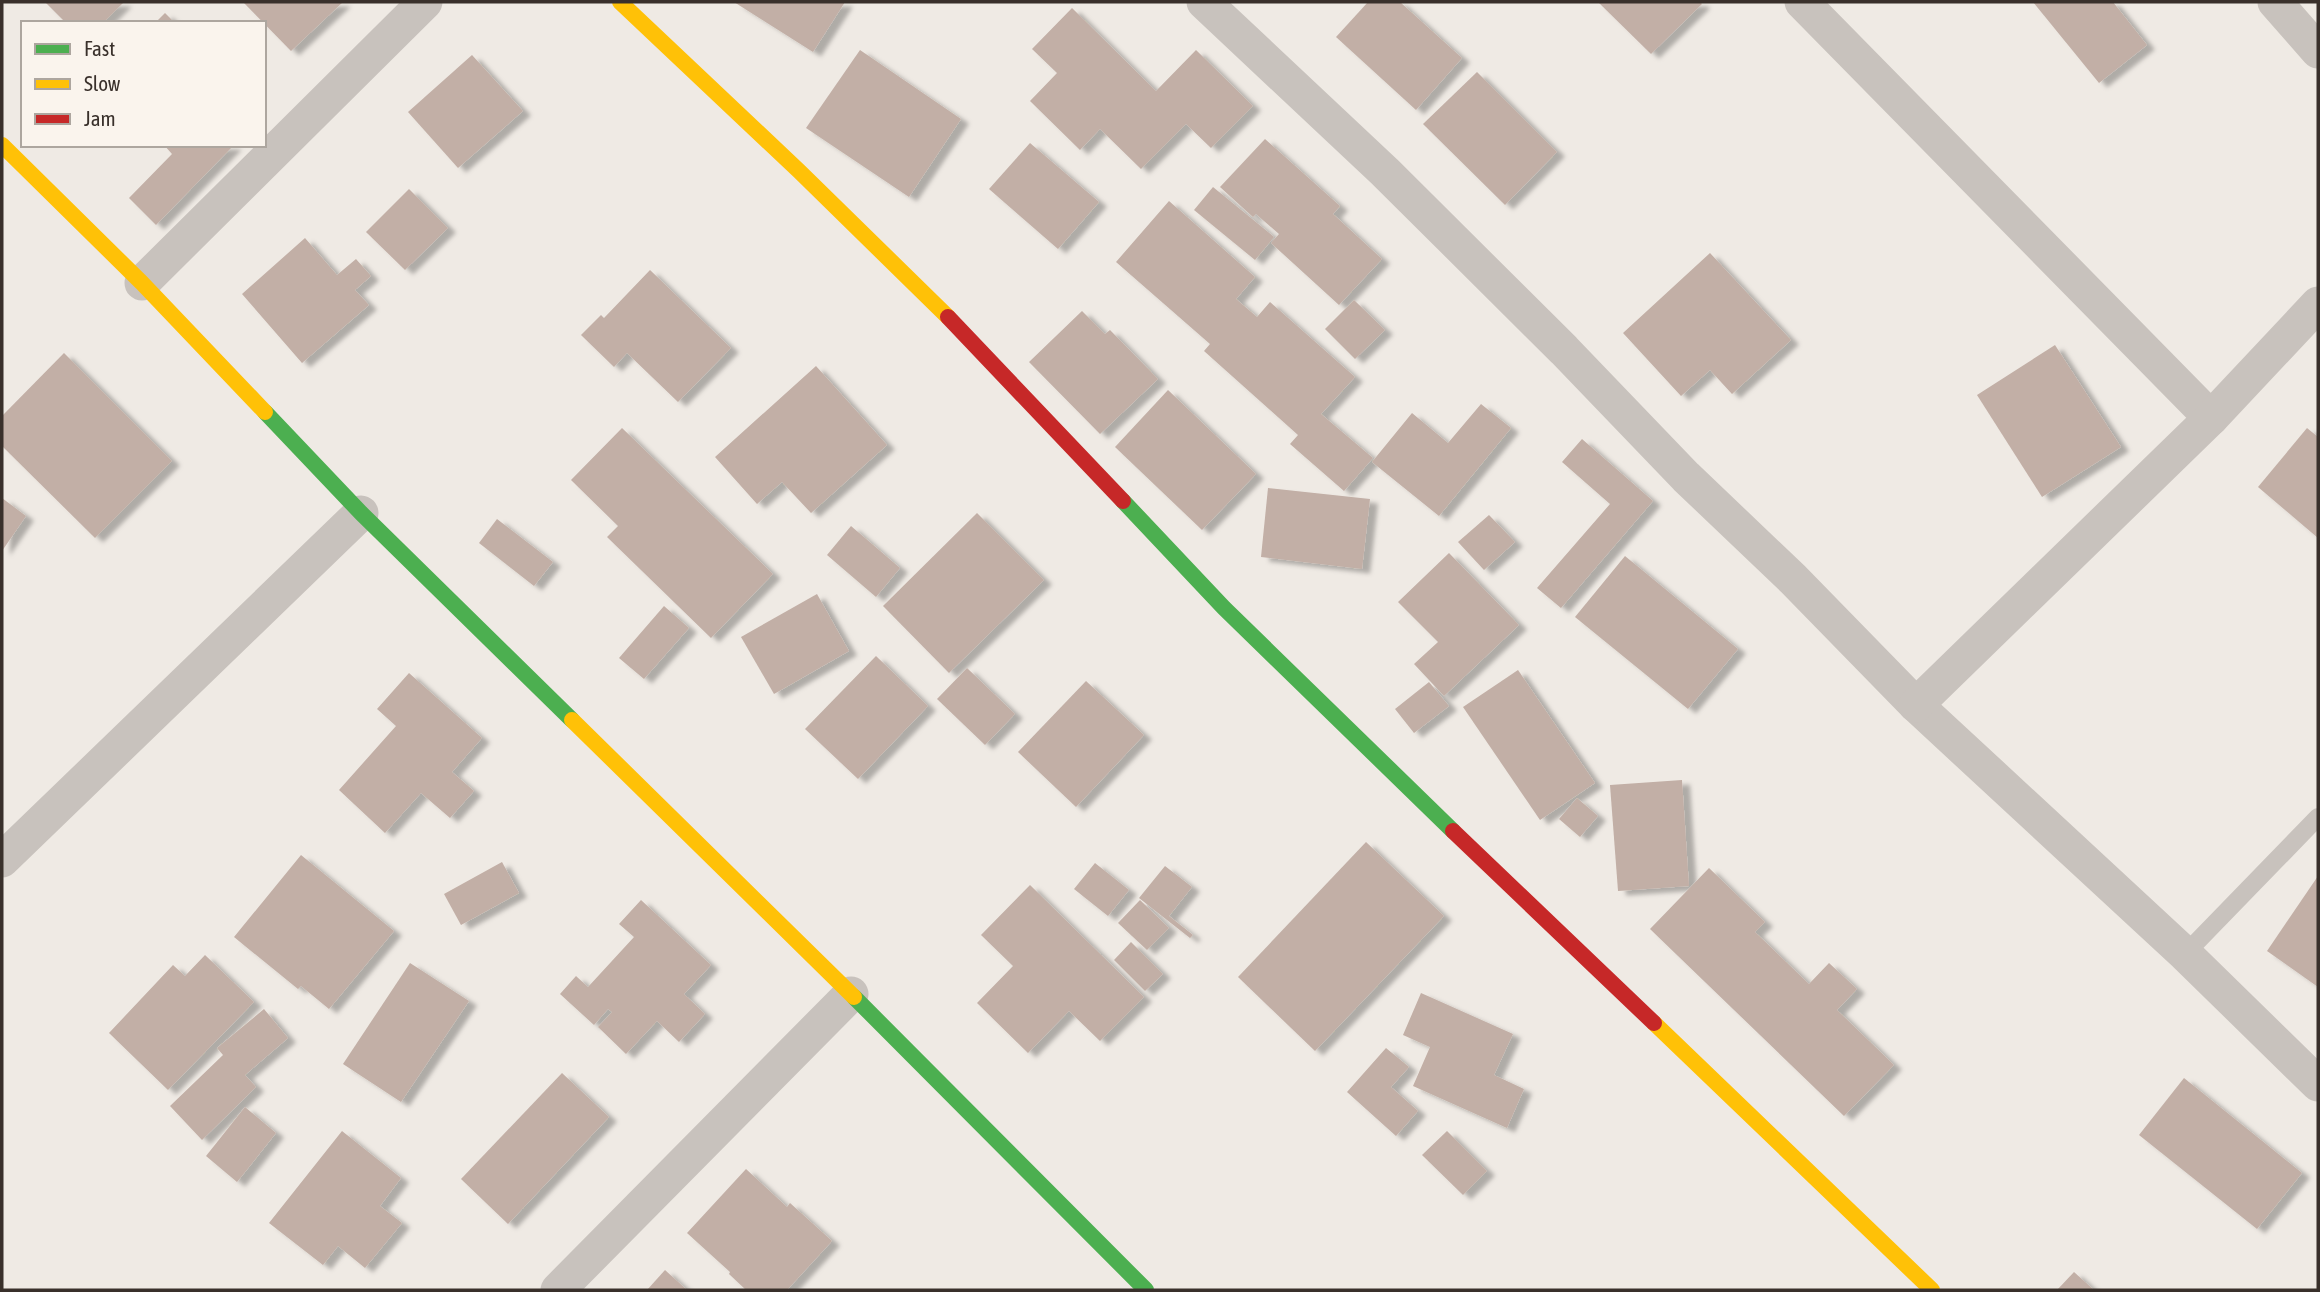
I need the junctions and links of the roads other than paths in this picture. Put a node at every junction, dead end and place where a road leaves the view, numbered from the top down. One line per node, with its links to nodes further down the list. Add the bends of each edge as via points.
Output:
1 (425, 2): 8 (street)
2 (620, 2): 20 (street, via 961,330 1224,608 1340,723)
3 (1204, 2): 12 (street, via 1385,172)
4 (1802, 2): 10 (street)
5 (2275, 2): 6 (street)
6 (2318, 51)
7 (2, 145): 8 (street)
8 (142, 283): 11 (street)
9 (2318, 303): 10 (street)
10 (2211, 418): 12 (street)
11 (361, 513): 14 (street); 16 (street)
12 (1916, 705): 15 (street)
13 (2318, 817): 15 (lane)
14 (2, 860)
15 (2185, 954): 17 (street)
16 (851, 994): 18 (street); 19 (street)
17 (2318, 1084)
18 (558, 1290)
19 (1146, 1290)
20 (1932, 1290)

